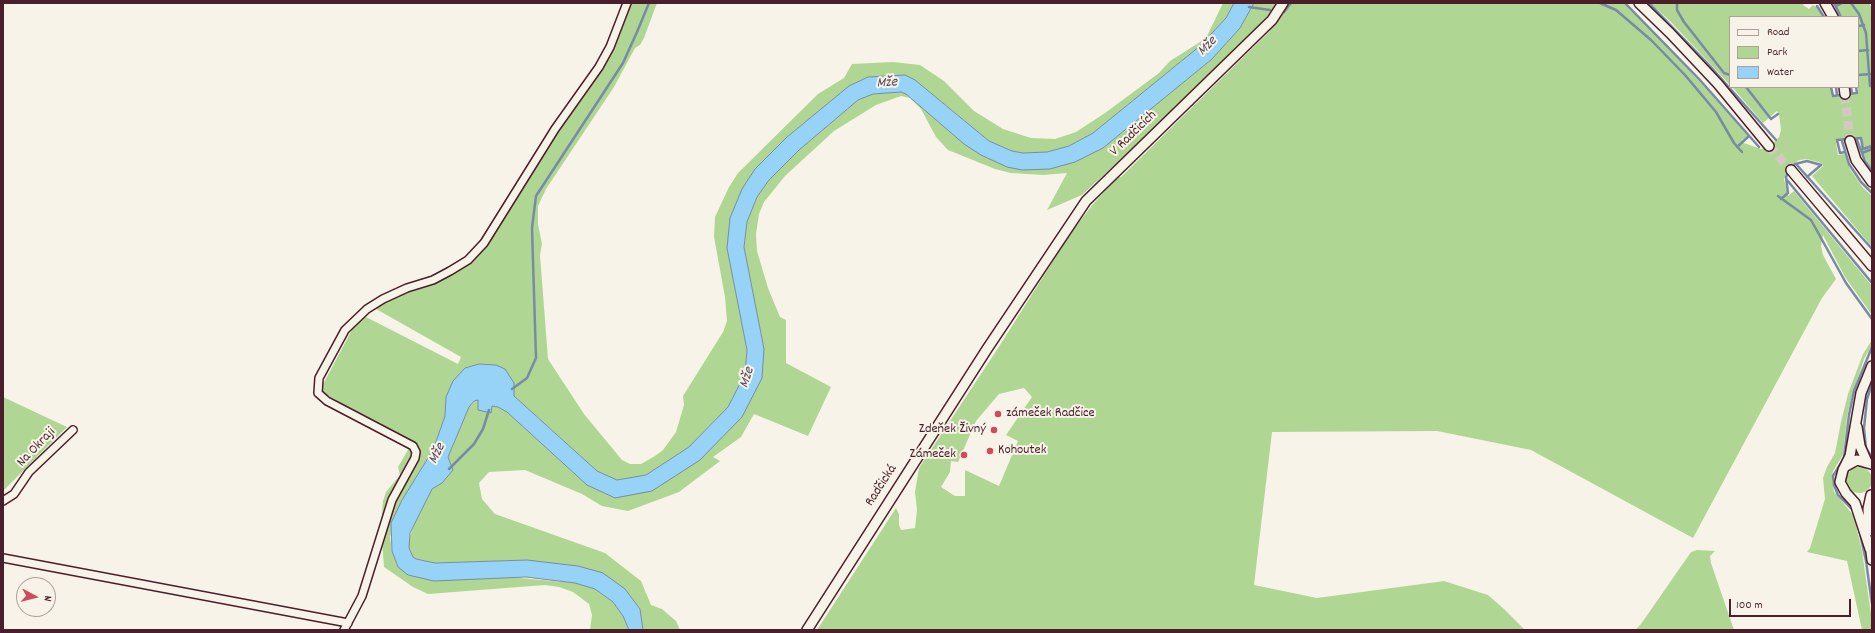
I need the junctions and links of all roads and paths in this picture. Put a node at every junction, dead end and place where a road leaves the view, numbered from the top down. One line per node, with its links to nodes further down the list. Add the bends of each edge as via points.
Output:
1 (627, 3): 23 (street, via 610,47 599,67 555,129 484,243 468,260 450,271 433,280 395,293 367,309 345,330 318,378 318,393 327,401 413,446 416,452 392,500 362,596)
2 (1283, 3): 11 (street, V Radčicích, via 1272,20 1086,201)
3 (1639, 3): 7 (street, via 1714,80)
4 (1825, 3): 5 (street)
5 (1832, 16)
6 (1850, 141): 9 (street, via 1856,160)
7 (1769, 146)
8 (1791, 170): 10 (street)
9 (1872, 182)
10 (1872, 266)
11 (1021, 297): 25 (street, Radčická)
12 (1872, 366): 13 (street, via 1861,393)
13 (1856, 420): 15 (street, via 1860,446); 16 (street)
14 (73, 430): 19 (street, Na Okraji, via 29,472 14,494)
15 (1869, 464): 16 (street, via 1857,460)
16 (1846, 466): 18 (street, via 1842,470 1840,482)
17 (1872, 494): 18 (street, via 1862,499); 20 (street, via 1868,509)
18 (1850, 497): 20 (street, via 1860,514)
19 (3, 501)
20 (1870, 549): 22 (street)
21 (3, 558): 23 (street)
22 (1872, 560)
23 (348, 623): 24 (street)
24 (344, 630)
25 (807, 630)

